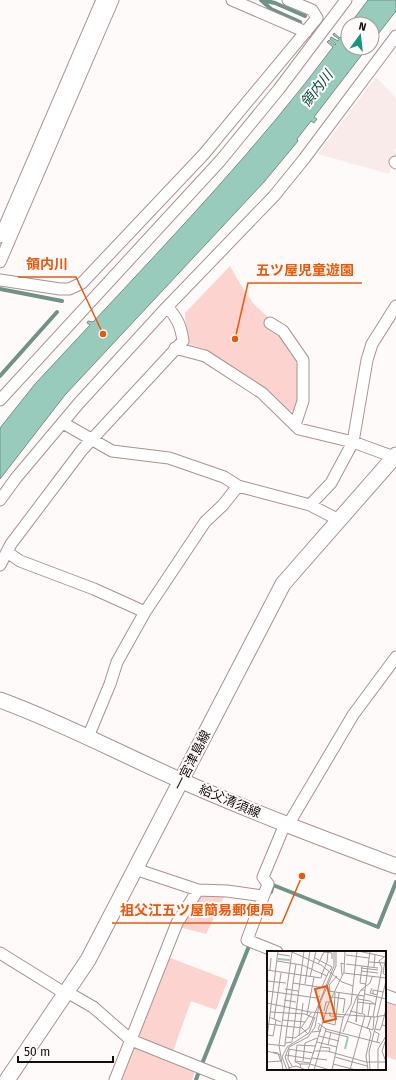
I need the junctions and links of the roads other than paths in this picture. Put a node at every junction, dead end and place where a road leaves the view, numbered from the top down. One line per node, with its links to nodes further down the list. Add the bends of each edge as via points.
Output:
1 (102, 0): 8 (street)
2 (113, 0): 9 (street)
3 (232, 0): 6 (street)
4 (288, 0): 6 (street, via 312,10 317,18)
5 (346, 0): 15 (street, via 220,162)
6 (306, 32): 10 (street, via 204,154 82,283 69,289 60,289)
7 (396, 36): 12 (street, via 274,196)
8 (0, 237)
9 (0, 262)
10 (0, 280)
11 (396, 306): 19 (street, via 372,344 365,368)
12 (167, 307): 14 (street, via 182,327 183,341); 16 (street)
13 (270, 323): 17 (street, via 283,331 303,360 303,401)
14 (175, 348): 17 (street, via 212,360 262,393); 18 (street)
15 (0, 400)
16 (63, 422): 18 (street); 22 (street)
17 (295, 425): 19 (street, via 299,429)
18 (91, 440): 21 (street, via 112,451 162,457 186,463 224,477); 25 (street, via 35,511)
19 (353, 442): 20 (street); 23 (street, via 330,483)
20 (395, 458): 24 (main road, 一宮津島線)
21 (238, 486): 23 (street); 27 (street, via 205,522)
22 (0, 500)
23 (310, 506): 24 (street)
24 (338, 520): 31 (main road, 一宮津島線, via 283,584)
25 (7, 552): 26 (street); 27 (street, via 20,561 94,589)
26 (0, 565)
27 (145, 612): 30 (street, via 117,662)
28 (396, 657): 32 (street, via 353,715)
29 (0, 700): 30 (main road, 給父清須線)
30 (88, 737): 31 (main road, 給父清須線)
31 (182, 781): 32 (main road, 給父清須線); 34 (main road, 一宮津島線)
32 (286, 824): 33 (main road, 給父清須線); 36 (street, via 264,877 268,884)
33 (396, 866)
34 (135, 869): 35 (street); 39 (main road, 一宮津島線, via 88,960)
35 (198, 890): 36 (street); 42 (street, via 177,923)
36 (263, 896): 37 (street, via 247,940)
37 (274, 951)
38 (0, 953): 39 (street)
39 (66, 993): 42 (street, via 93,1007); 43 (main road, 一宮津島線)
40 (386, 995): 41 (street)
41 (396, 999)
42 (131, 1040): 44 (street); 45 (street)
43 (7, 1080)
44 (115, 1080)
45 (231, 1080)

